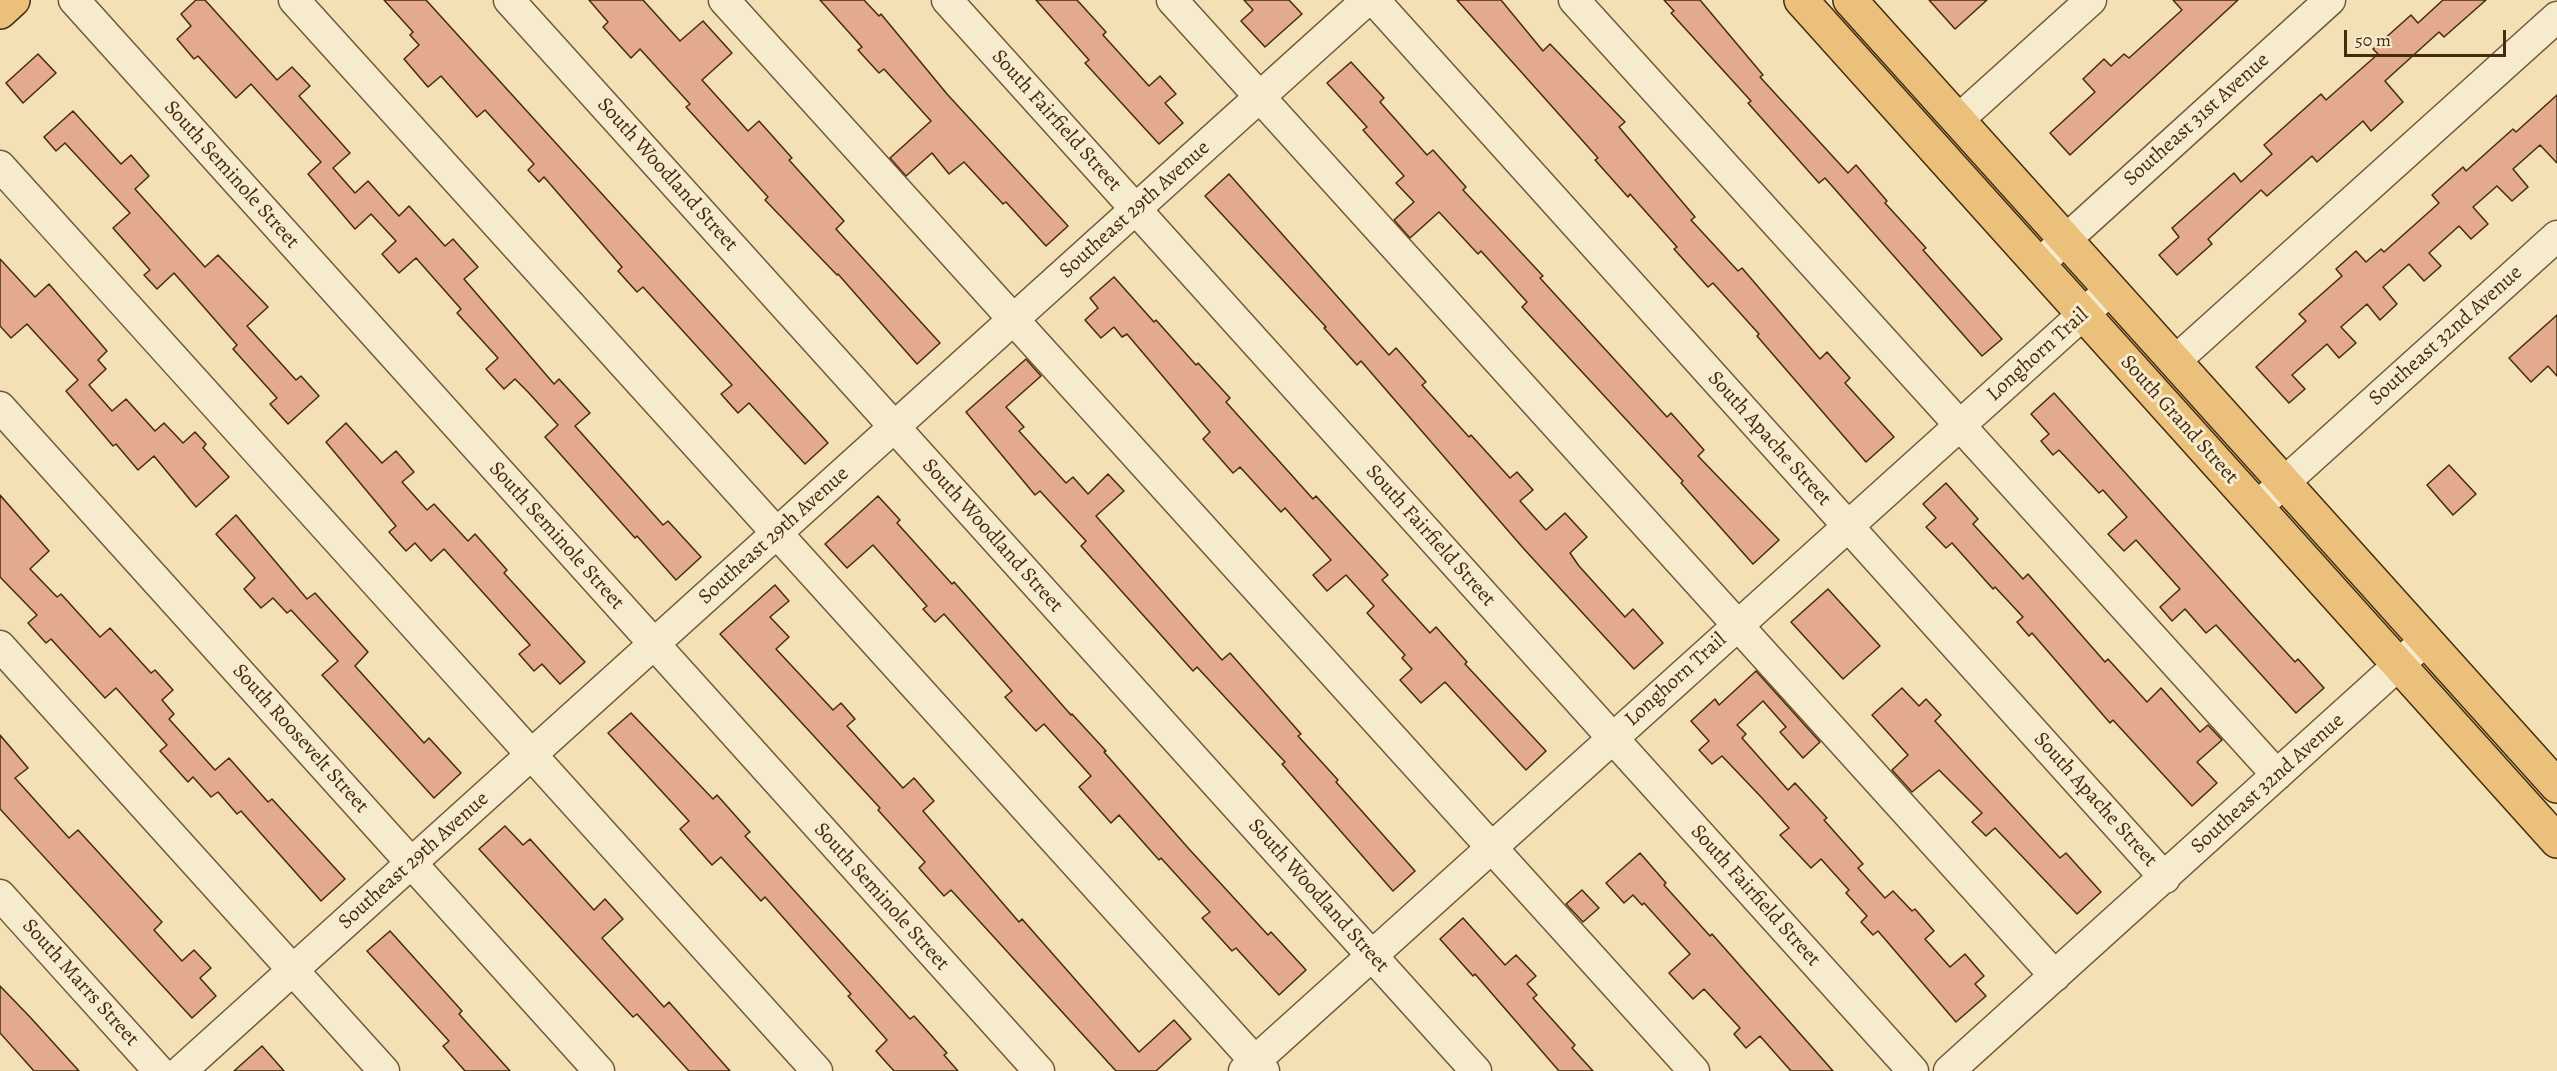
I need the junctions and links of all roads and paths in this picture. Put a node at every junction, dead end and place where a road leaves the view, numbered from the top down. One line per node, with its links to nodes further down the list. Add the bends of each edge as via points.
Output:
1 (13, 0): 14 (main road)
2 (74, 0): 37 (street, South Seminole Street)
3 (294, 0): 34 (street)
4 (509, 0): 30 (street, South Woodland Street)
5 (724, 0): 26 (street)
6 (947, 0): 20 (street, South Fairfield Street)
7 (1172, 0): 17 (street)
8 (1367, 0): 17 (street, Southeast 29th Avenue)
9 (1374, 0): 33 (street, South Apache Street)
10 (1574, 0): 29 (street)
11 (1849, 0): 15 (street); 18 (main road, South Grand Street)
12 (2091, 0): 18 (street)
13 (2330, 0): 22 (street, Southeast 31st Avenue)
14 (0, 12)
15 (1811, 12): 23 (main road, South Grand Street)
16 (2557, 17): 27 (street)
17 (1260, 97): 20 (street, Southeast 29th Avenue); 35 (street)
18 (1958, 120): 22 (main road, South Grand Street)
19 (0, 166): 41 (street)
20 (1136, 209): 26 (street, Southeast 29th Avenue); 40 (street, South Fairfield Street)
21 (2557, 236): 31 (street, Southeast 32nd Avenue)
22 (2065, 240): 23 (street, Southeast 31st Avenue); 24 (main road, South Grand Street)
23 (2039, 264): 25 (main road, South Grand Street)
24 (2110, 290): 25 (street, Longhorn Trail); 27 (main road, South Grand Street)
25 (2084, 314): 29 (street, Longhorn Trail); 32 (main road, South Grand Street)
26 (1013, 320): 30 (street, Southeast 29th Avenue); 45 (street)
27 (2174, 362): 31 (main road, South Grand Street)
28 (0, 407): 46 (street, South Roosevelt Street)
29 (1960, 425): 33 (street, Longhorn Trail); 42 (street)
30 (894, 427): 34 (street, Southeast 29th Avenue); 49 (street, South Woodland Street)
31 (2282, 484): 32 (street, Southeast 32nd Avenue); 36 (main road, South Grand Street)
32 (2257, 507): 39 (main road, South Grand Street)
33 (1848, 526): 35 (street, Longhorn Trail); 47 (street, South Apache Street)
34 (777, 534): 37 (street, Southeast 29th Avenue); 52 (street)
35 (1737, 625): 40 (street, Longhorn Trail); 51 (street)
36 (2426, 639): 39 (street, Southeast 32nd Avenue); 43 (main road, South Grand Street)
37 (654, 645): 41 (street, Southeast 29th Avenue); 58 (street, South Seminole Street)
38 (0, 646): 50 (street)
39 (2399, 665): 42 (street, Southeast 32nd Avenue); 44 (main road, South Grand Street)
40 (1612, 738): 45 (street, Longhorn Trail); 61 (street, South Fairfield Street)
41 (530, 756): 46 (street, Southeast 29th Avenue); 57 (street)
42 (2277, 776): 47 (street, Southeast 32nd Avenue)
43 (2557, 786)
44 (2557, 841)
45 (1492, 847): 49 (street, Longhorn Trail); 60 (street)
46 (412, 863): 50 (street, Southeast 29th Avenue); 56 (street, South Roosevelt Street)
47 (2165, 878): 51 (street, Southeast 32nd Avenue)
48 (0, 895): 53 (street, South Marrs Street)
49 (1371, 955): 52 (street, Longhorn Trail); 59 (street, South Woodland Street)
50 (293, 970): 54 (street, Southeast 29th Avenue); 55 (street)
51 (2055, 976): 62 (street, Southeast 32nd Avenue)
52 (1254, 1068)
53 (159, 1071)
54 (182, 1071)
55 (384, 1071)
56 (599, 1071)
57 (817, 1071)
58 (1039, 1071)
59 (1476, 1071)
60 (1694, 1071)
61 (1913, 1071)
62 (1949, 1071)

